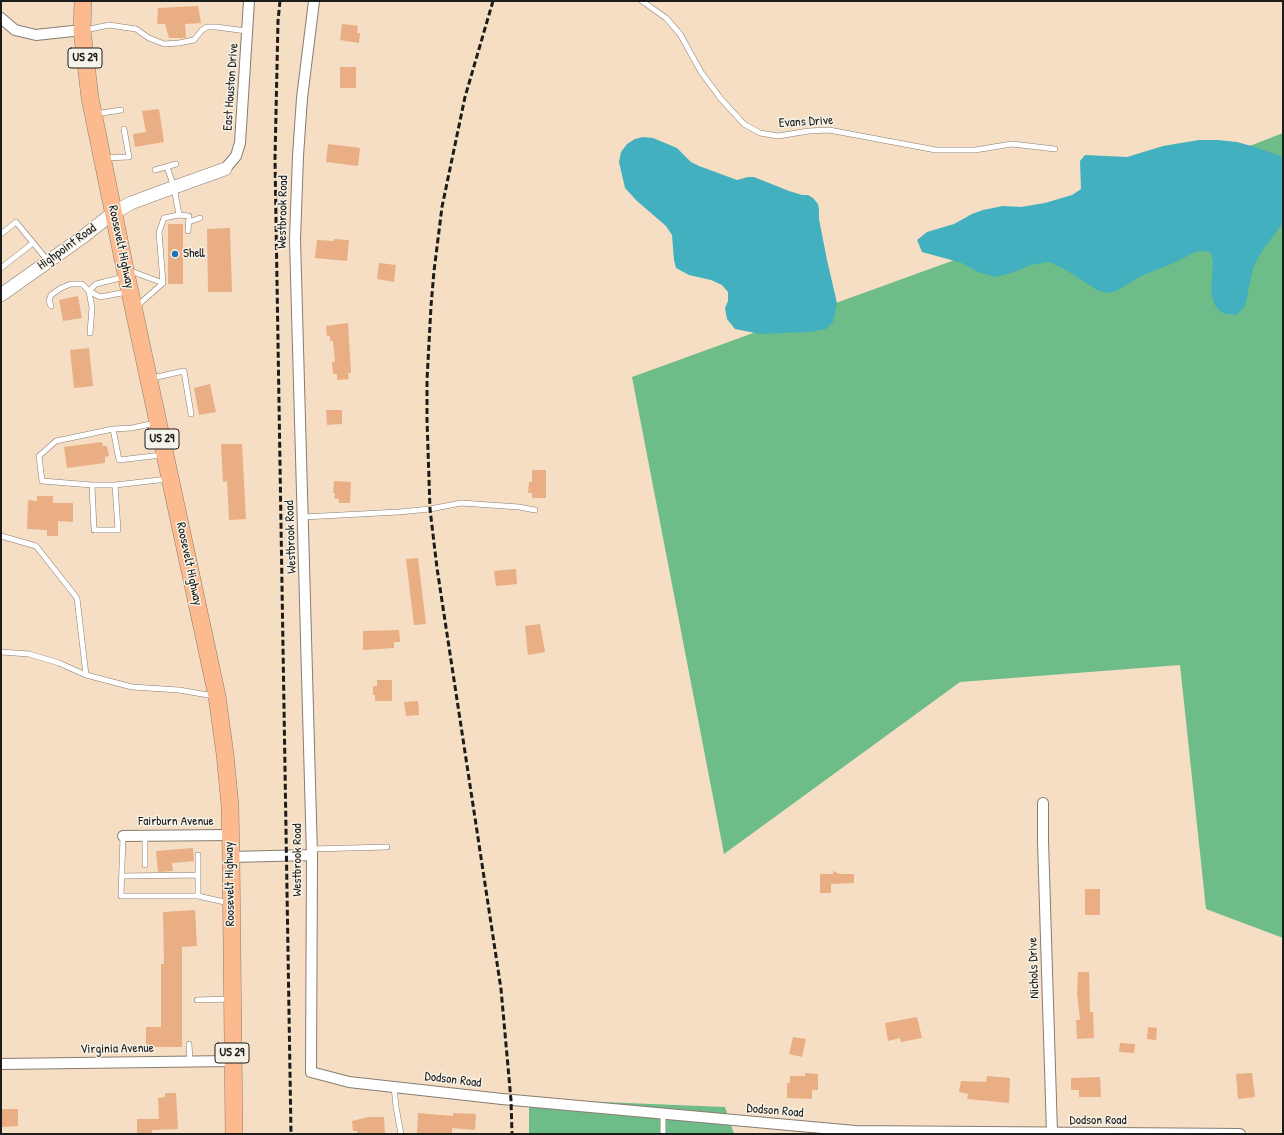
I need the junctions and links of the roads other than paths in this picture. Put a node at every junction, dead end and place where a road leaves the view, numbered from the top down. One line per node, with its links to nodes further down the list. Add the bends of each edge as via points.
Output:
1 (83, 1): 6 (main road, Roosevelt Highway / US 29)
2 (249, 1): 7 (street, East Houston Drive)
3 (314, 1): 43 (street, Westbrook Road, via 302,98 295,239)
4 (642, 1): 11 (lane, Evans Drive, via 666,18 680,34 701,72 721,100 744,124 760,133 778,136 808,130 829,130 936,150 975,150 1012,144)
5 (1, 18): 6 (street, via 15,30 36,35)
6 (82, 30): 7 (lane, via 109,25 136,29 148,38 164,44 194,40 207,27); 9 (main road, Roosevelt Highway / US 29)
7 (247, 31): 15 (street, East Houston Drive, via 240,142 236,156)
8 (121, 110): 9 (lane)
9 (94, 114): 12 (main road, Roosevelt Highway / US 29)
10 (124, 129): 12 (lane, via 129,157)
11 (1055, 149)
12 (102, 158): 18 (main road, Roosevelt Highway / US 29)
13 (176, 164): 14 (lane)
14 (167, 167): 16 (lane); 17 (lane)
15 (225, 169): 17 (street, Highpoint Road)
16 (155, 170)
17 (174, 187): 18 (street, Highpoint Road, via 131,203); 19 (lane)
18 (113, 213): 25 (street, Highpoint Road); 27 (main road, Roosevelt Highway / US 29)
19 (180, 215): 21 (lane, via 189,216); 28 (lane, via 164,218 159,232)
20 (200, 218): 21 (lane)
21 (189, 222): 22 (lane)
22 (188, 231)
23 (1, 234): 24 (lane, via 16,222)
24 (33, 243): 25 (lane); 26 (lane, via 5,262)
25 (48, 262): 30 (street, Highpoint Road)
26 (1, 268)
27 (127, 279): 28 (lane); 29 (lane, via 96,284); 29 (lane, via 100,297); 32 (main road, Roosevelt Highway / US 29)
28 (163, 282): 32 (lane)
29 (90, 291): 31 (lane, via 82,284 71,284 51,295); 33 (lane)
30 (1, 295)
31 (51, 306)
32 (134, 309): 34 (main road, Roosevelt Highway / US 29)
33 (90, 333)
34 (149, 378): 35 (lane, via 184,371); 36 (main road, Roosevelt Highway / US 29)
35 (191, 414)
36 (159, 422): 37 (lane); 38 (main road, Roosevelt Highway / US 29)
37 (113, 429): 38 (lane, via 119,460); 40 (lane, via 56,441 40,456 42,481)
38 (166, 455): 39 (main road, Roosevelt Highway / US 29)
39 (170, 479): 41 (lane); 47 (main road, Roosevelt Highway / US 29)
40 (92, 485): 41 (lane); 41 (lane, via 94,530 118,530)
41 (115, 485)
42 (535, 510): 43 (lane, via 461,503 399,512)
43 (303, 517): 53 (street, Westbrook Road)
44 (1, 536): 46 (lane, via 36,546 77,598)
45 (1, 652): 46 (lane, via 29,654)
46 (86, 675): 47 (lane, via 132,687)
47 (217, 696): 50 (main road, Roosevelt Highway / US 29, via 230,806)
48 (1043, 803): 72 (street, Nichols Drive)
49 (145, 835): 50 (street, Fairburn Avenue); 51 (street, Fairburn Avenue); 56 (lane)
50 (230, 835): 55 (main road, Roosevelt Highway / US 29)
51 (123, 836): 58 (lane)
52 (387, 846): 53 (lane)
53 (312, 852): 55 (street); 67 (street, Westbrook Road)
54 (198, 855): 57 (lane)
55 (231, 857): 60 (main road, Roosevelt Highway / US 29)
56 (145, 865)
57 (198, 875): 58 (lane); 59 (lane)
58 (122, 876): 59 (lane, via 121,896)
59 (198, 896): 60 (lane)
60 (230, 904): 61 (main road, Roosevelt Highway / US 29)
61 (232, 999): 62 (lane); 65 (main road, Roosevelt Highway / US 29)
62 (197, 1000)
63 (189, 1044): 64 (lane)
64 (190, 1061): 65 (street, Virginia Avenue); 66 (street, Virginia Avenue)
65 (232, 1061): 73 (main road, Roosevelt Highway / US 29)
66 (1, 1064)
67 (310, 1072): 68 (street, Dodson Road, via 349,1082)
68 (394, 1086): 69 (street, Dodson Road); 74 (lane)
69 (663, 1114): 70 (street, Dodson Road); 75 (lane)
70 (867, 1133): 71 (street, Dodson Road)
71 (944, 1133): 72 (street, Dodson Road)
72 (1052, 1133): 76 (street, Dodson Road)
73 (234, 1134)
74 (401, 1134)
75 (663, 1134)
76 (1240, 1134)

